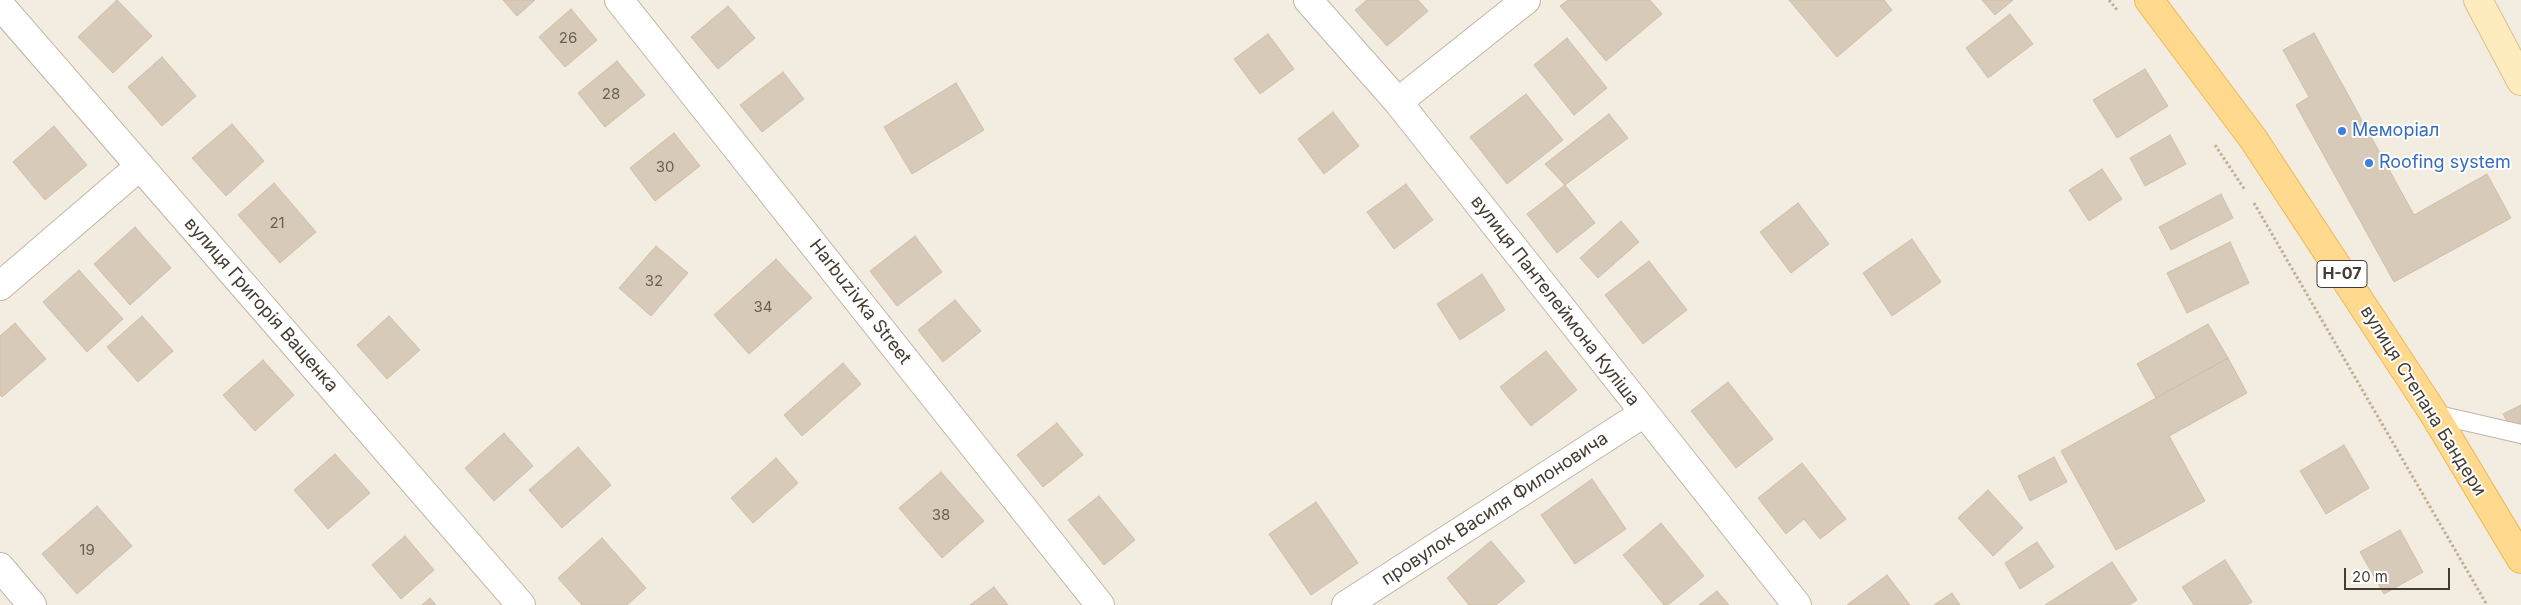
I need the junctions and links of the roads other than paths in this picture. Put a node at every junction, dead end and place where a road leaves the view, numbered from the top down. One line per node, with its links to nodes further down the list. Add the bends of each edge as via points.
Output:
1 (619, 0): 18 (street, Harbuzivka Street)
2 (1308, 0): 8 (street, вулиця Пантелеймона Куліша)
3 (1526, 0): 8 (street)
4 (2149, 0): 12 (main road, вулиця Степана Бандери / Н-07, via 2254,140)
5 (2478, 0): 7 (main road)
6 (0, 5): 9 (street, вулиця Григорія Ващенка)
7 (2521, 81)
8 (1398, 102): 11 (street, вулиця Пантелеймона Куліша)
9 (140, 166): 10 (street); 17 (street, вулиця Григорія Ващенка)
10 (0, 286)
11 (1644, 414): 19 (street, провулок Василя Филоновича); 20 (street, вулиця Пантелеймона Куліша)
12 (2434, 414): 13 (lane); 14 (main road, вулиця Степана Бандери / Н-07)
13 (2521, 434)
14 (2521, 559)
15 (0, 566): 16 (street)
16 (32, 605)
17 (521, 605)
18 (1100, 605)
19 (1346, 605)
20 (1797, 605)

